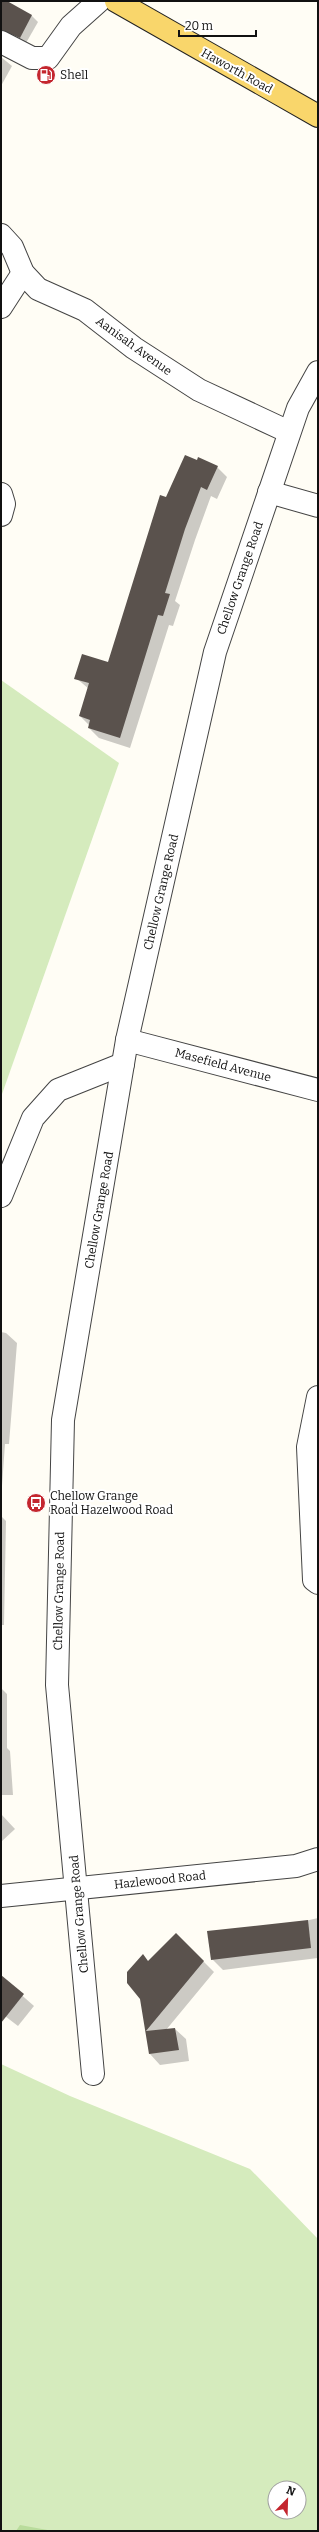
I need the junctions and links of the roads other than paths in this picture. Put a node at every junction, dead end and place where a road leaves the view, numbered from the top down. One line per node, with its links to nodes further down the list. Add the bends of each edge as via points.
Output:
1 (99, 1): 3 (street, via 71,26 48,58 32,58)
2 (116, 1): 4 (main road, Haworth Road)
3 (1, 42)
4 (318, 116)
5 (1, 235): 6 (street, Aanisah Avenue, via 12,247)
6 (23, 273): 7 (street); 9 (street, Aanisah Avenue, via 38,289 85,310 134,348 185,382 227,405)
7 (1, 307)
8 (318, 372): 9 (street, Chellow Grange Road, via 298,408)
9 (289, 432): 10 (street, Chellow Grange Road)
10 (269, 492): 12 (street); 14 (street, Chellow Grange Road, via 215,652)
11 (1, 494): 13 (street, via 4,504)
12 (318, 506)
13 (1, 515)
14 (127, 1040): 15 (street, Chellow Grange Road); 16 (street, Masefield Avenue)
15 (123, 1064): 17 (street, via 58,1090 33,1118); 21 (street, Chellow Grange Road, via 63,1420 57,1685)
16 (318, 1090)
17 (1, 1196)
18 (318, 1397): 19 (street, via 308,1447 314,1580)
19 (318, 1583)
20 (318, 1859): 21 (street, Hazlewood Road, via 296,1866)
21 (76, 1888): 22 (street, Hazlewood Road); 23 (street, Chellow Grange Road)
22 (1, 1896)
23 (93, 2074)

